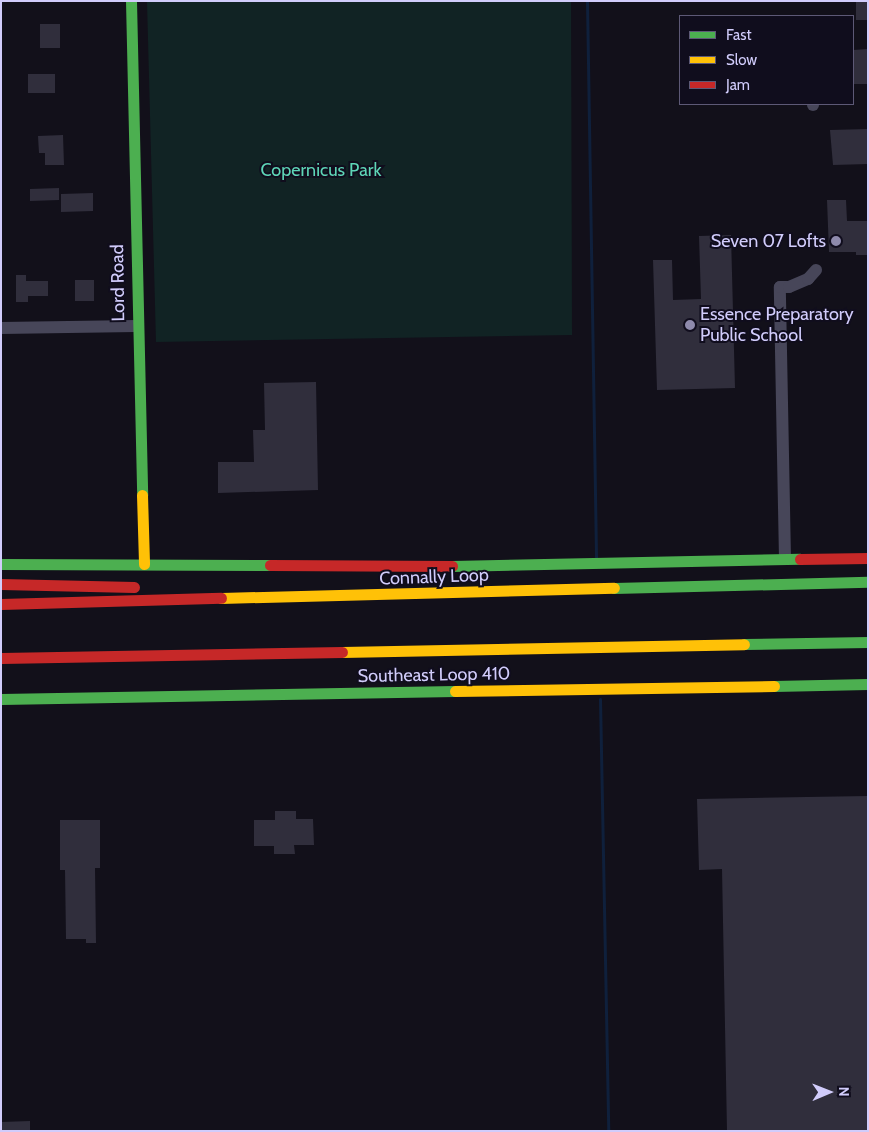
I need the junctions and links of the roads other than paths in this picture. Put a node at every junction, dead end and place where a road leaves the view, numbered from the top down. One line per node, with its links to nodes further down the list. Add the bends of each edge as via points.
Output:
1 (130, 1): 3 (main road, Lord Road)
2 (816, 270): 6 (street, via 808,279 780,287)
3 (136, 326): 4 (street); 8 (main road, Lord Road)
4 (1, 328)
5 (868, 558): 6 (main road)
6 (785, 559): 8 (main road, via 451,566)
7 (1, 564): 8 (main road)
8 (144, 564)
9 (868, 582): 11 (main road, Connally Loop)
10 (1, 584): 11 (main road, via 149,587)
11 (255, 600): 12 (main road, Connally Loop)
12 (1, 604)
13 (868, 642): 14 (main road)
14 (1, 658)
15 (868, 684): 16 (main road, Southeast Loop 410)
16 (1, 699)

